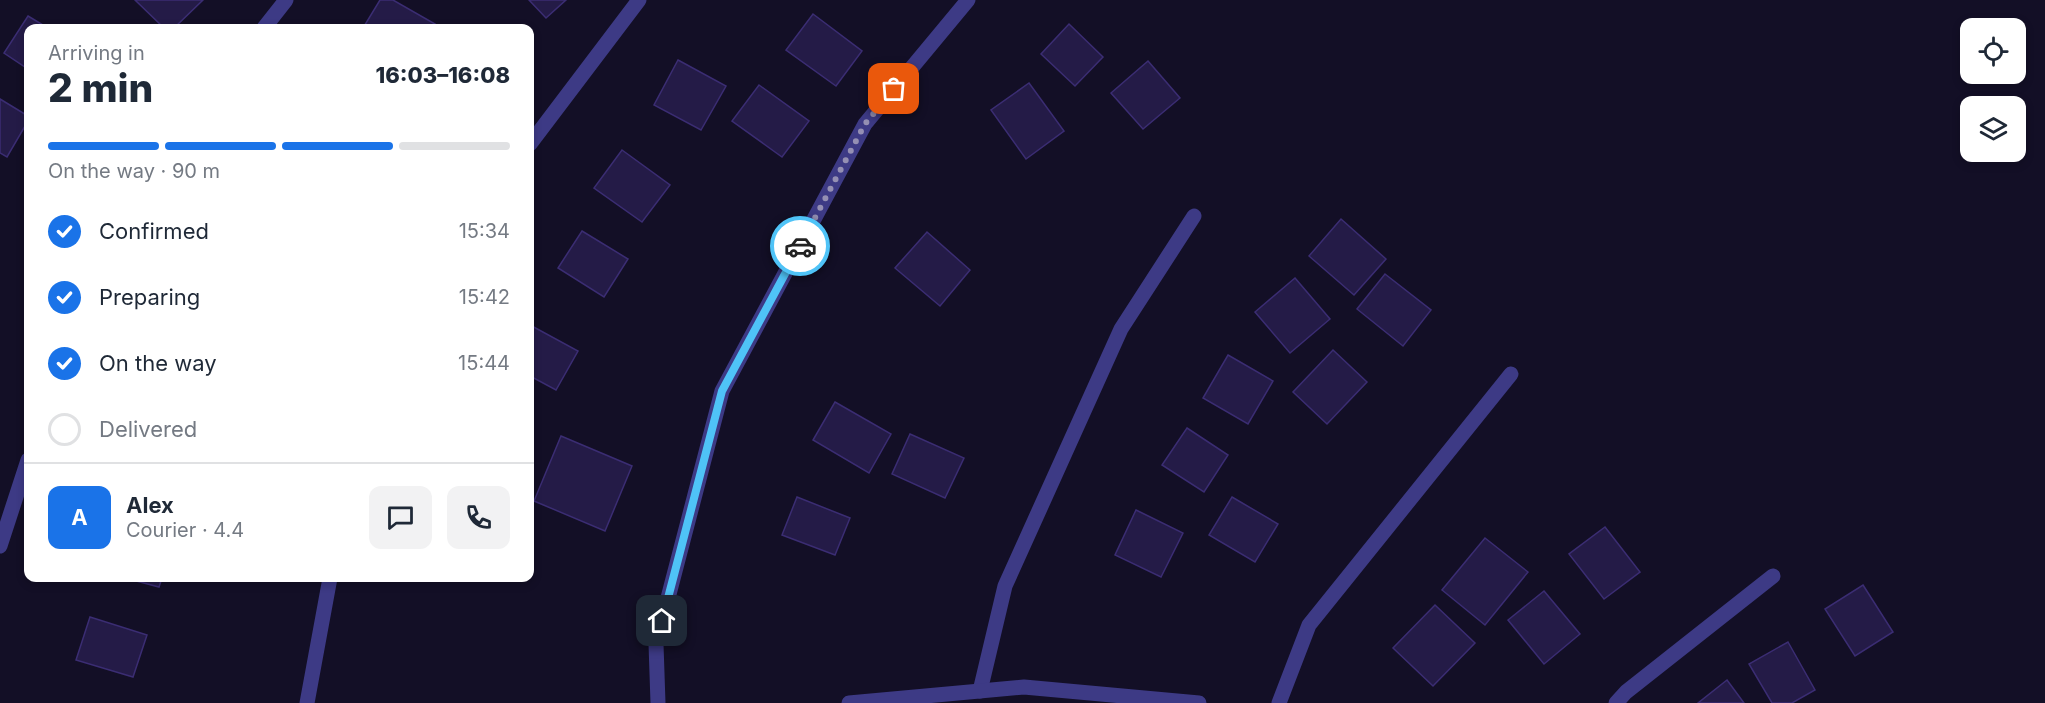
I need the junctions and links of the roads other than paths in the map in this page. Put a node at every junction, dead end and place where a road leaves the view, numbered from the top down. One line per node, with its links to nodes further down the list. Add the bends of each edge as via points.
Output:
1 (286, 0): 4 (street)
2 (639, 0): 5 (street)
3 (968, 0): 14 (street, via 865,124 722,391 657,644)
4 (267, 24)
5 (534, 139)
6 (1194, 216): 12 (street, via 1121,329 1005,586)
7 (1511, 374): 17 (street, via 1309,625)
8 (24, 472): 9 (street)
9 (0, 546)
10 (1773, 576): 18 (street)
11 (329, 582): 13 (street)
12 (980, 691): 15 (street); 16 (street, via 1024,687)
13 (308, 703)
14 (658, 703)
15 (849, 703)
16 (1199, 703)
17 (1279, 703)
18 (1616, 703)

